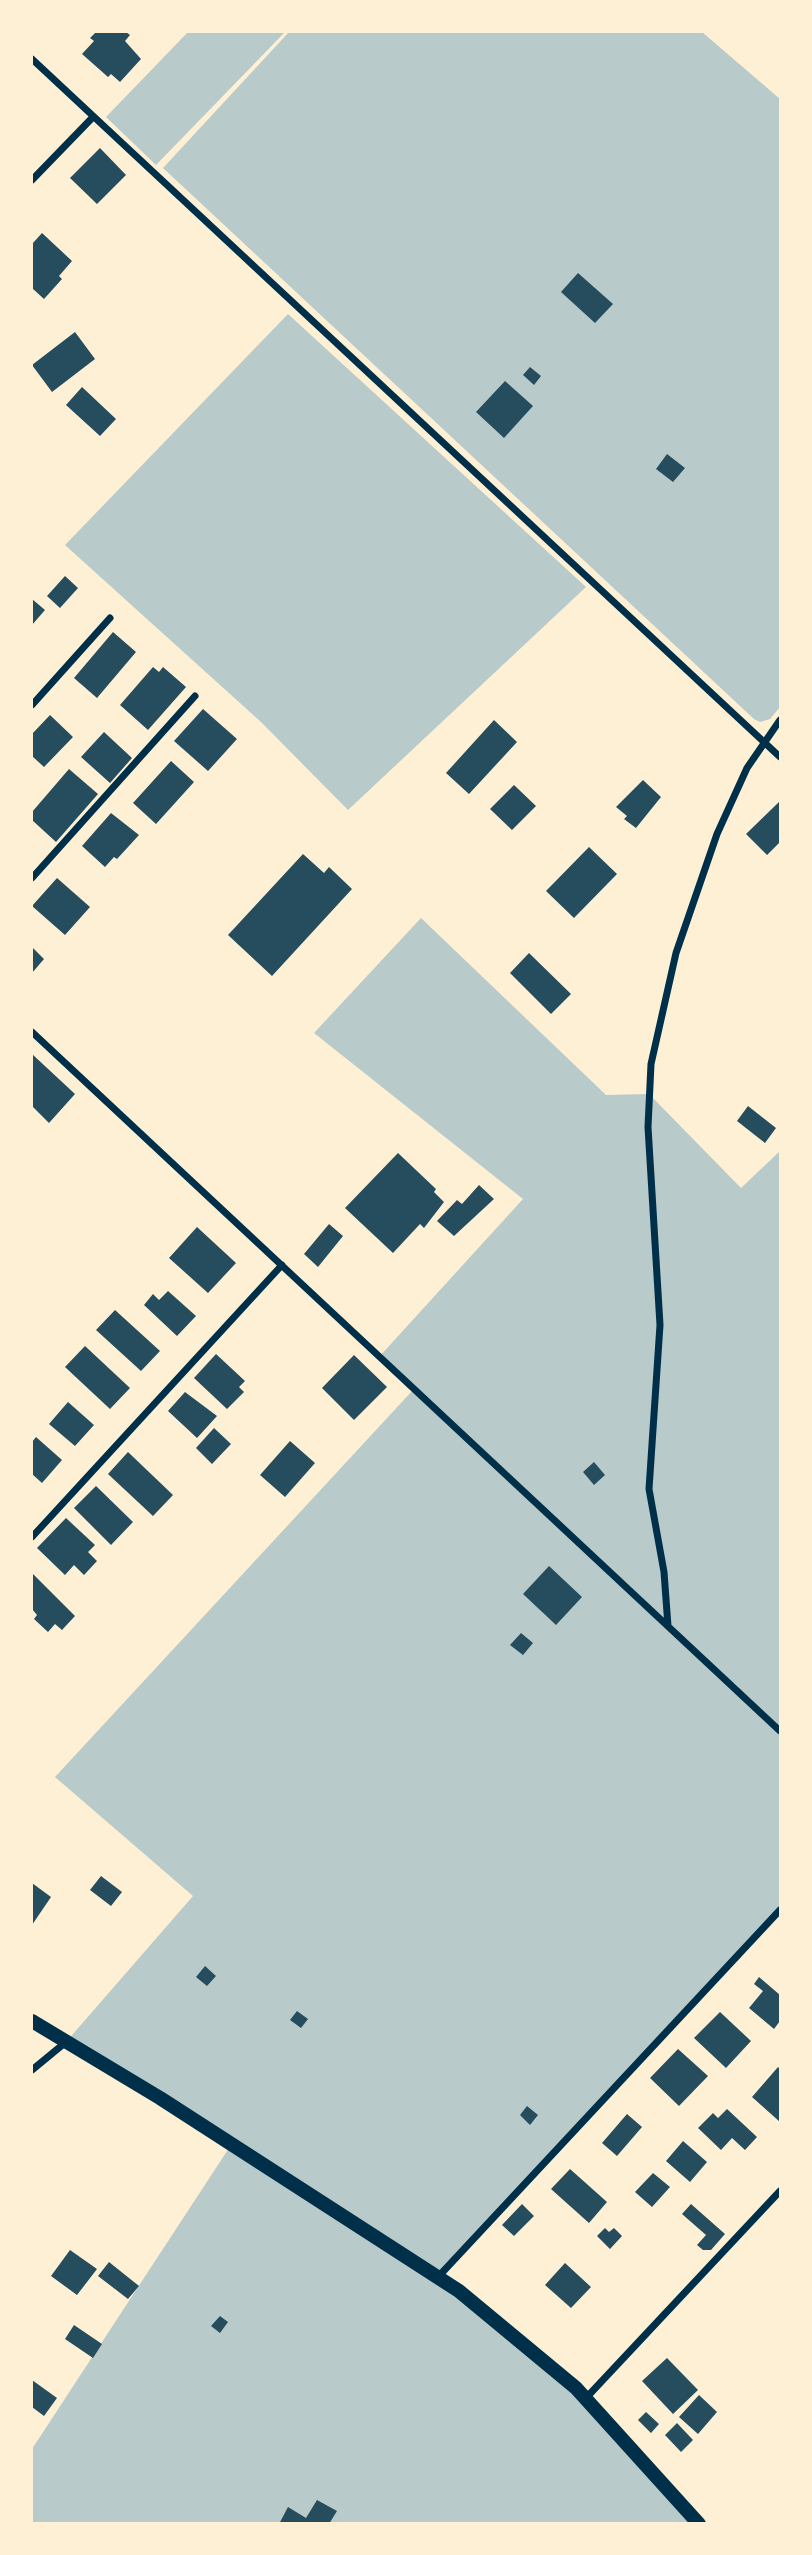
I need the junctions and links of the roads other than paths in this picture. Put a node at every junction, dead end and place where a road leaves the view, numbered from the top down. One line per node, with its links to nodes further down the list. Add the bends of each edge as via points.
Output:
1 (32, 59): 2 (street)
2 (93, 117): 3 (street); 8 (street)
3 (32, 180)
4 (110, 618): 6 (street)
5 (195, 696): 10 (street)
6 (32, 705)
7 (780, 720): 8 (street)
8 (764, 741): 9 (street); 14 (street, via 725,814 687,917 651,1071 648,1126 660,1325 649,1481)
9 (780, 757)
10 (32, 878)
11 (32, 1032): 12 (street)
12 (282, 1265): 13 (street); 14 (street)
13 (32, 1537)
14 (668, 1626): 15 (street)
15 (780, 1731)
16 (780, 1910): 21 (street)
17 (32, 2021): 18 (main road)
18 (66, 2042): 19 (street); 21 (main road)
19 (32, 2070)
20 (780, 2191): 22 (street)
21 (438, 2277): 22 (main road, via 511,2331)
22 (586, 2398): 23 (main road)
23 (699, 2524)

